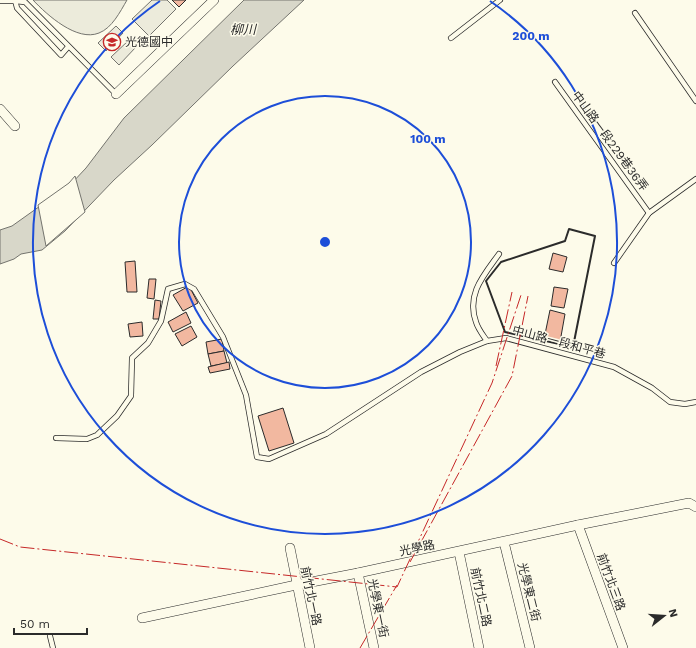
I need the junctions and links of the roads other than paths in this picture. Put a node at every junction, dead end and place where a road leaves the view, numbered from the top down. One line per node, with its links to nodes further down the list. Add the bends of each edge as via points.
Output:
1 (15, 0): 4 (lane); 7 (lane, via 25,2); 7 (lane, via 17,8 61,55)
2 (214, 0): 9 (street)
3 (500, 0): 6 (lane)
4 (0, 1)
5 (635, 13): 10 (lane)
6 (450, 38)
7 (68, 47): 9 (lane)
8 (554, 82): 14 (lane, 中山路一段229巷36弄)
9 (116, 94)
10 (696, 101)
11 (0, 109): 12 (street)
12 (15, 126)
13 (696, 179): 14 (lane)
14 (649, 213): 16 (lane)
15 (499, 254): 17 (lane, via 478,283 472,304 476,322)
16 (614, 263)
17 (487, 341): 18 (lane, 中山路一段和平巷, via 506,338 614,367 652,388 670,402); 19 (lane, 中山路一段和平巷, via 421,372 326,434 269,459 257,457 246,395 223,337 194,289 185,284 168,289 161,321 148,343 132,358 131,396 117,416 97,435 87,439)
18 (696, 402)
19 (56, 438)
20 (696, 507): 21 (street, 光學路, via 689,503)
21 (578, 525): 22 (street, 光學路); 34 (street, 前竹北三路)
22 (504, 542): 24 (street, 光學路); 33 (street, 光學東二街)
23 (290, 548): 26 (street, 前竹北一路)
24 (459, 552): 25 (street, 光學路); 32 (street, 前竹北二路)
25 (358, 573): 26 (street, 光學路); 31 (street, 光學東一街)
26 (296, 585): 27 (street, 光學路); 30 (street, 前竹北一路)
27 (142, 618)
28 (50, 636): 29 (lane)
29 (53, 648)
30 (310, 648)
31 (374, 648)
32 (479, 648)
33 (530, 648)
34 (623, 648)

